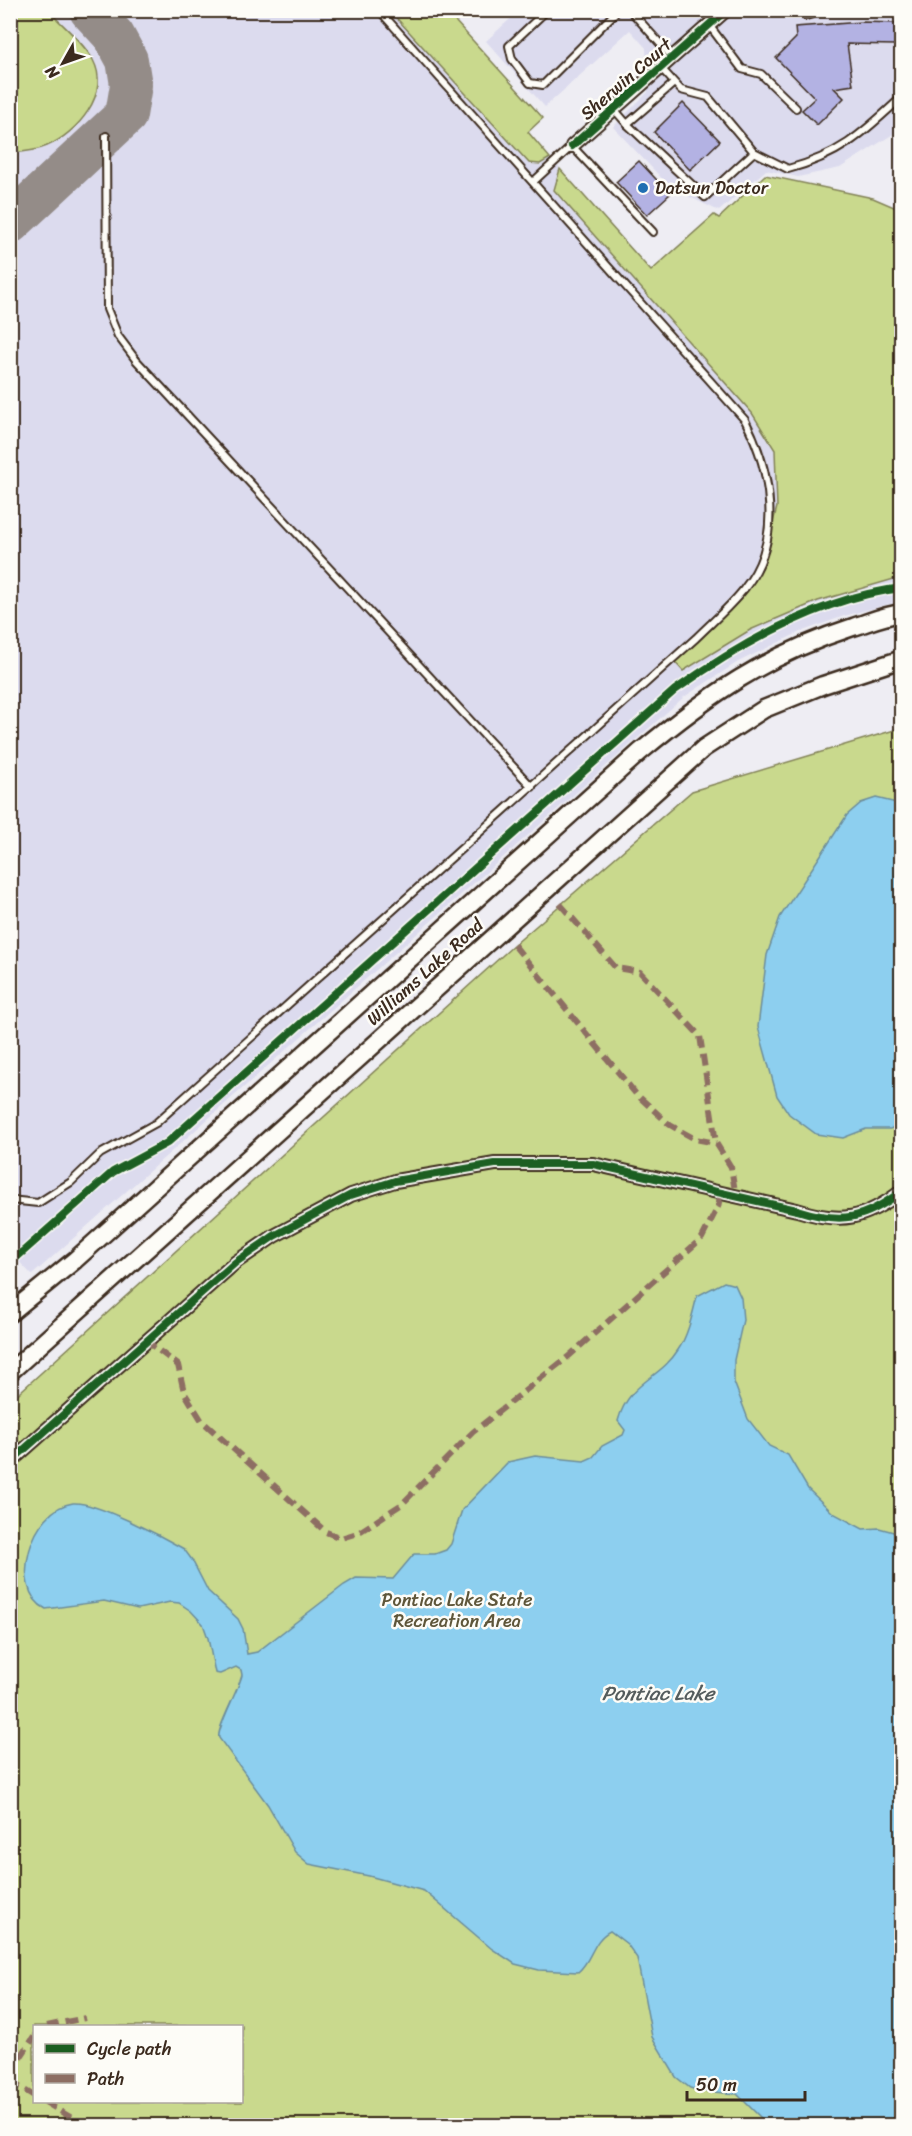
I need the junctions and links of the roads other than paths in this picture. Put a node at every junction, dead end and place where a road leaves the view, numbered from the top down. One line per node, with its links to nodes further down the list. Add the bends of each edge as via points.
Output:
1 (379, 10): 19 (lane)
2 (547, 10): 3 (lane, via 509,46 512,59 530,83 543,85)
3 (618, 10)
4 (630, 10): 9 (lane)
5 (726, 10): 8 (street, Sherwin Court)
6 (804, 10): 7 (lane, via 806,16)
7 (825, 10)
8 (709, 25): 9 (street, Sherwin Court); 13 (lane, via 742,69 761,74)
9 (673, 58): 10 (street, Sherwin Court)
10 (661, 68): 11 (lane); 14 (street, Sherwin Court)
11 (674, 83): 15 (lane); 18 (lane, via 681,90 708,97)
12 (902, 97): 18 (lane, via 857,138 808,164 788,169)
13 (796, 108)
14 (614, 109): 15 (lane); 17 (street, Sherwin Court)
15 (627, 124): 18 (lane, via 705,197)
16 (106, 136): 23 (lane, via 107,309 118,336)
17 (572, 146): 19 (lane); 20 (lane)
18 (754, 152)
19 (533, 182): 23 (lane, via 745,420 759,452 770,518 763,550 745,588 696,638)
20 (653, 232)
21 (902, 613): 26 (main road, Williams Lake Road, via 825,636 758,665 696,706 75,1260)
22 (902, 659): 27 (main road, Williams Lake Road, via 764,709 704,748)
23 (532, 787): 25 (lane, via 156,1124 100,1154 71,1182 38,1203)
24 (902, 1191): 28 (street, via 873,1211 826,1219 593,1164 495,1164 395,1181 351,1195 236,1262)
25 (10, 1200)
26 (10, 1313)
27 (10, 1372)
28 (10, 1461)

